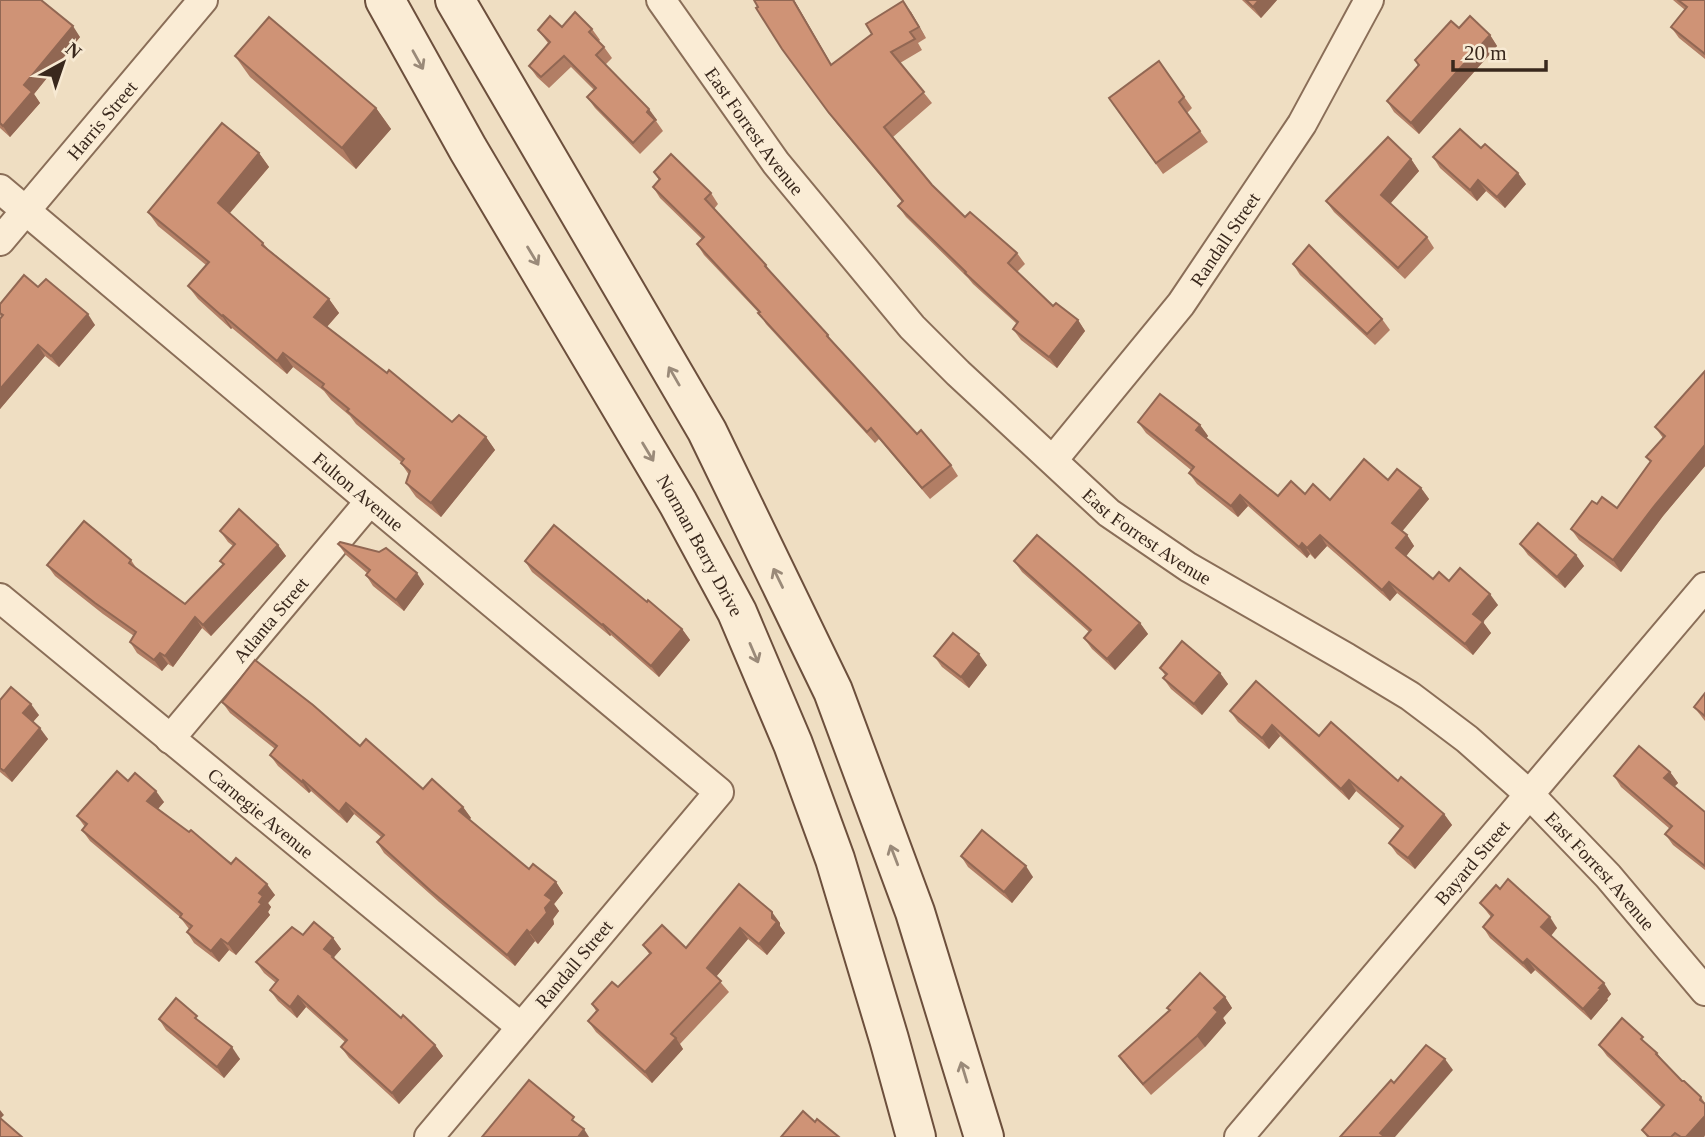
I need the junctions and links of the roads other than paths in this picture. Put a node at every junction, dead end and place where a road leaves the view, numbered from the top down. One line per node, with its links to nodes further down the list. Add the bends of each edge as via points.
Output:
1 (203, 0): 7 (street, Harris Street)
2 (385, 0): 19 (main road, Norman Berry Drive, one-way to 19, via 737,612 835,859)
3 (455, 0): 20 (main road, one-way to 3, via 915,912 833,691 707,431)
4 (662, 0): 9 (street, East Forrest Avenue, via 776,163 912,327)
5 (1369, 0): 9 (street, Randall Street, via 1302,124 1181,304)
6 (0, 189): 7 (street, Fulton Avenue)
7 (25, 211): 8 (street, Harris Street); 10 (street, Fulton Avenue)
8 (0, 242)
9 (1053, 460): 15 (street, East Forrest Avenue, via 1109,513 1188,567 1410,696)
10 (369, 501): 13 (street, Atlanta Street); 14 (street, Fulton Avenue)
11 (1705, 587): 15 (street, Bayard Street)
12 (0, 598): 13 (street, Carnegie Avenue)
13 (170, 739): 17 (street, Carnegie Avenue)
14 (719, 792): 17 (street, Randall Street)
15 (1530, 796): 16 (street, East Forrest Avenue, via 1608,876); 21 (street, Bayard Street)
16 (1705, 991)
17 (521, 1027): 18 (street, Randall Street)
18 (429, 1137)
19 (916, 1137)
20 (984, 1137)
21 (1239, 1137)

